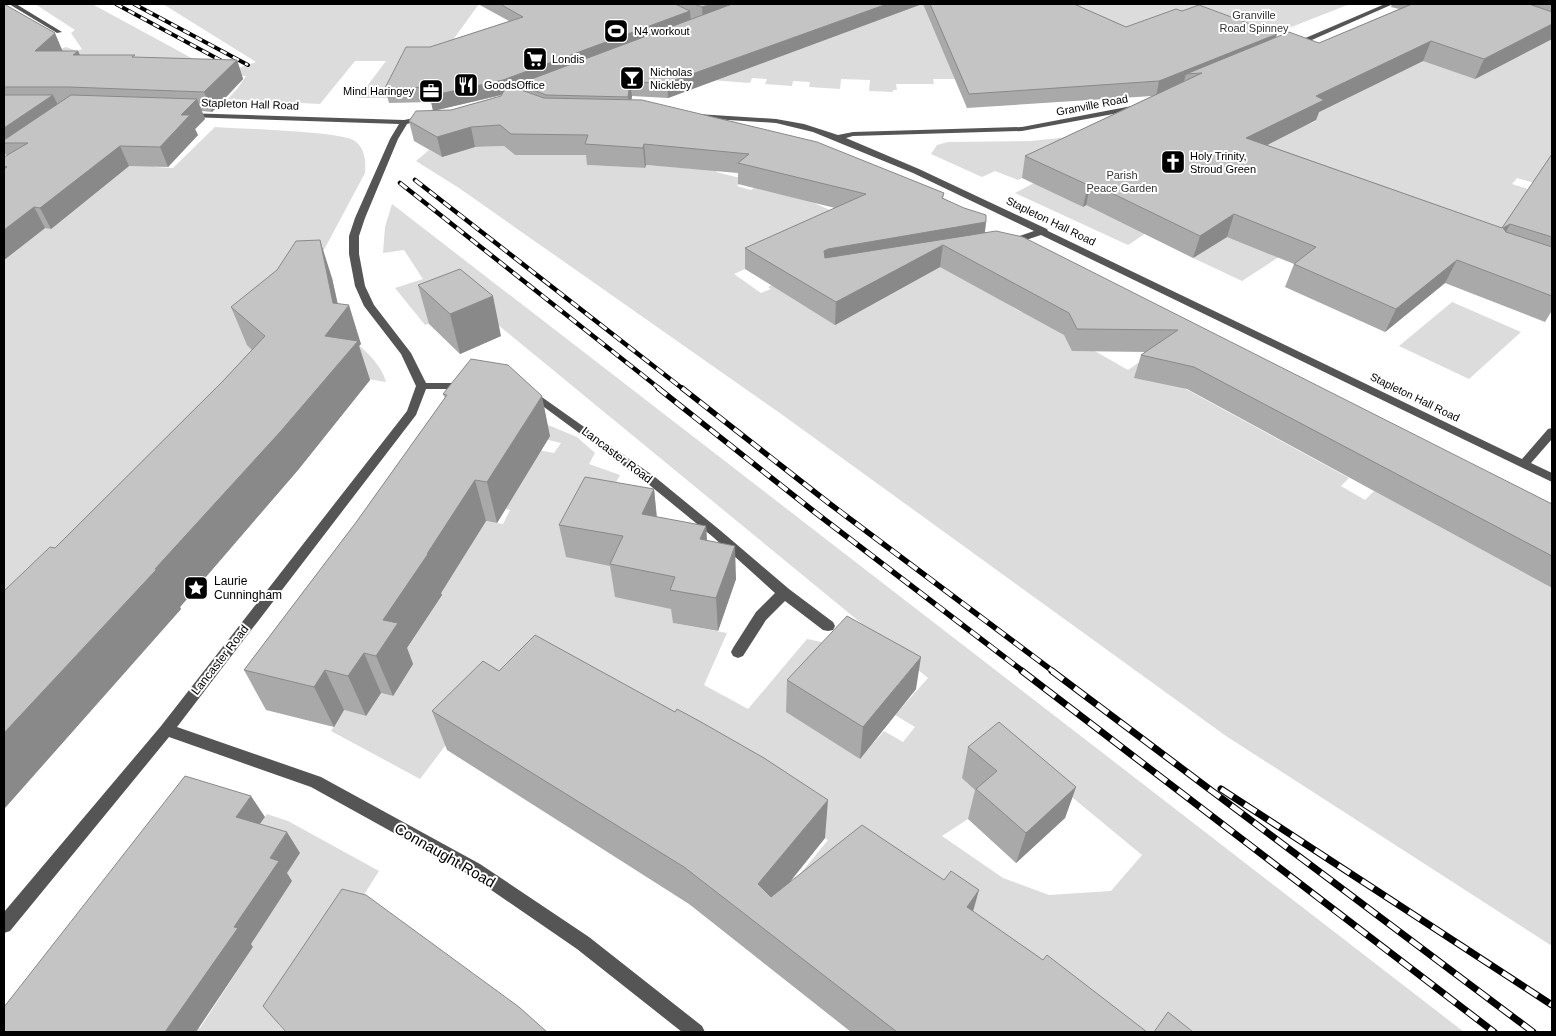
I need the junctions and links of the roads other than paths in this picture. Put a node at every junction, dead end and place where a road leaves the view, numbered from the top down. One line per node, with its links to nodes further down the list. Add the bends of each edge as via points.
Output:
1 (12, 4): 3 (street)
2 (1390, 4): 4 (street)
3 (59, 32)
4 (1283, 48)
5 (1150, 103): 11 (street, Granville Road, via 1022,129 853,134)
6 (177, 114): 9 (street, Stapleton Hall Road)
7 (691, 116): 11 (street, Stapleton Hall Road, via 800,126)
8 (420, 118): 9 (street, Stapleton Hall Road)
9 (404, 122): 10 (street, Stapleton Hall Road); 14 (street, via 360,218 354,236 354,254 360,286 370,306 406,353)
10 (417, 128)
11 (838, 138): 12 (street, Stapleton Hall Road)
12 (1044, 231): 13 (street); 18 (street, Stapleton Hall Road)
13 (999, 246)
14 (422, 386): 15 (street); 23 (street, Lancaster Road, via 412,412)
15 (477, 386)
16 (519, 388): 20 (street, Lancaster Road, via 535,393 651,480)
17 (1552, 432): 18 (street)
18 (1524, 464): 19 (street, Stapleton Hall Road)
19 (1552, 478)
20 (784, 593): 21 (street, Lancaster Road); 22 (street, via 761,616)
21 (828, 626)
22 (738, 652)
23 (166, 730): 24 (street, Lancaster Road); 25 (street, Connaught Road, via 316,782 474,869 583,943)
24 (4, 925)
25 (696, 1032)

